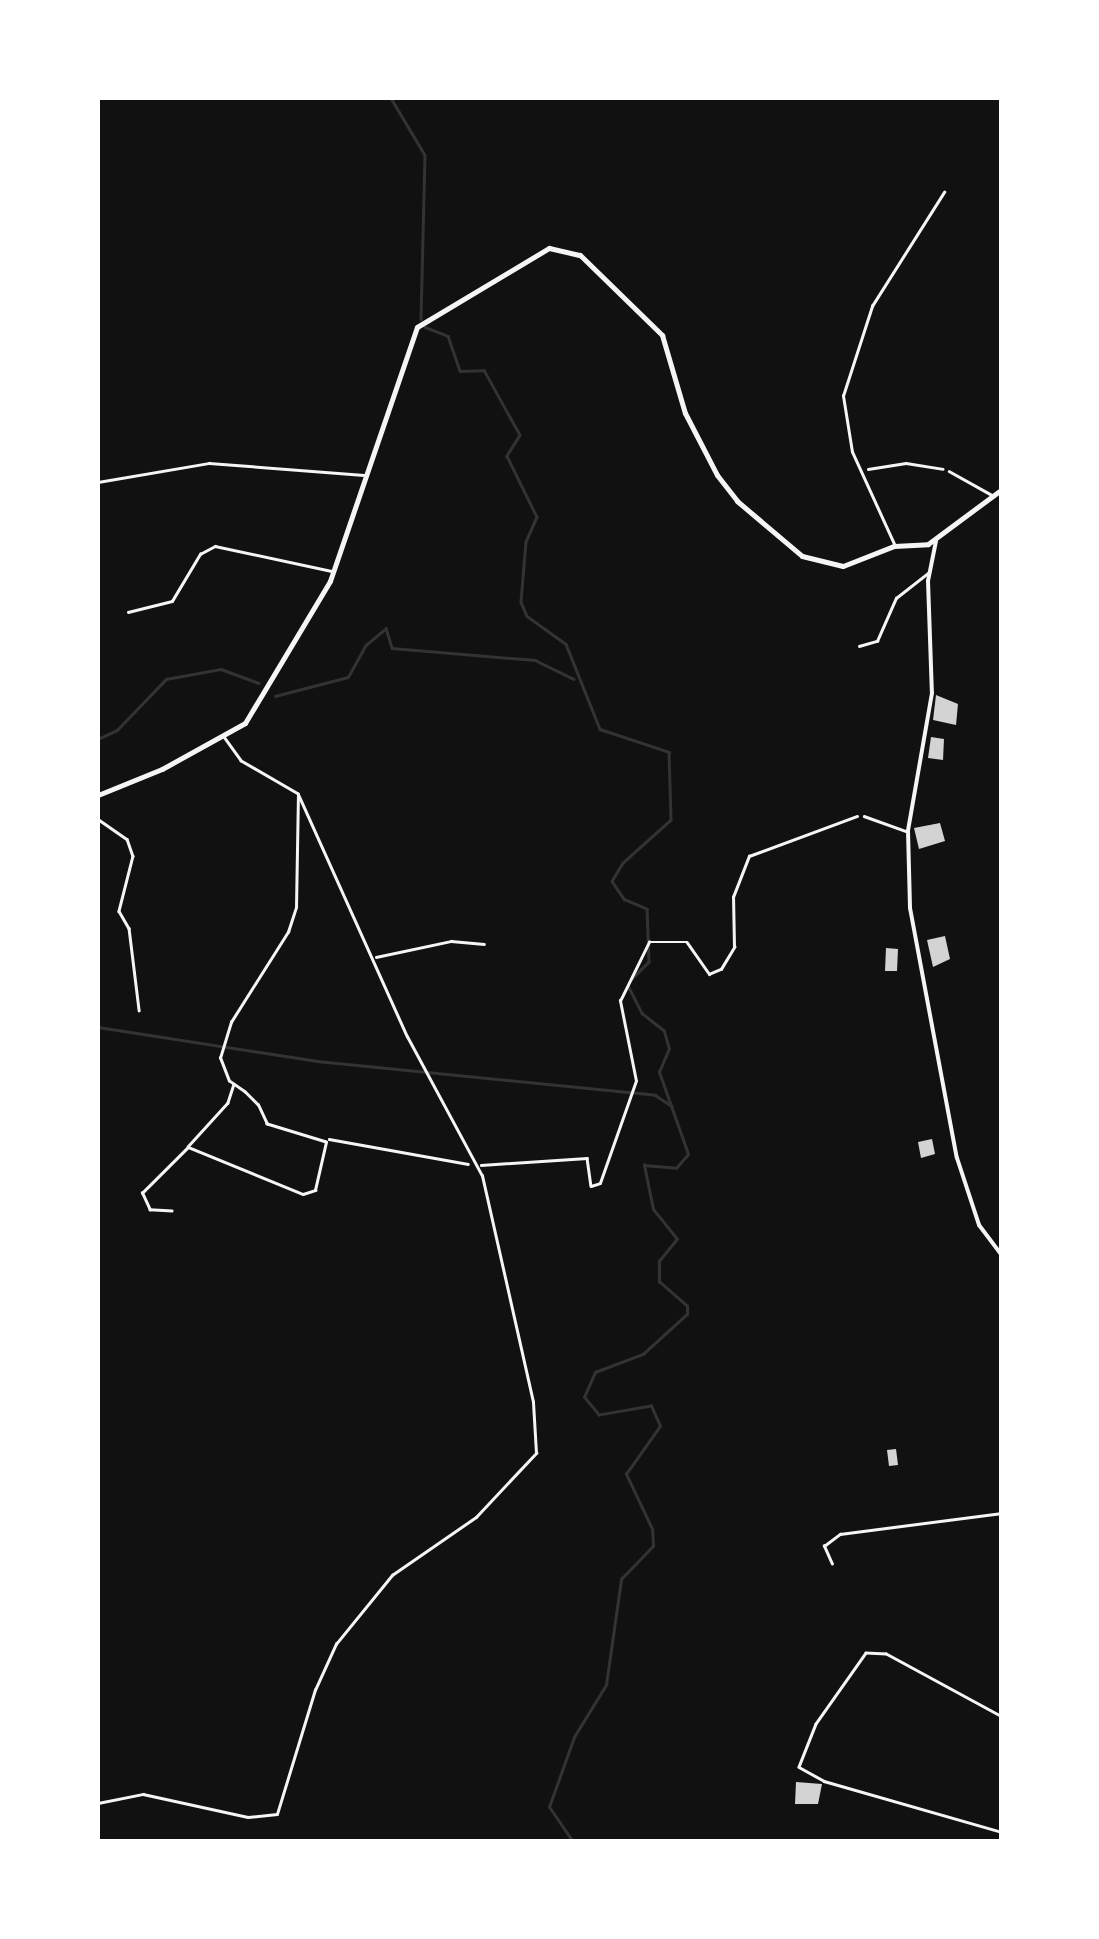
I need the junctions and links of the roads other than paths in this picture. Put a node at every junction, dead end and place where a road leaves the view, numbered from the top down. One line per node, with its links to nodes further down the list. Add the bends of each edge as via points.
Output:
1 (944, 192): 8 (lane, via 879,294 857,343 842,416)
2 (949, 471): 6 (lane)
3 (366, 475): 4 (lane, via 209,463); 8 (street, via 408,344 433,315 549,248 572,249 662,335 685,414 737,502 814,561 854,566); 9 (street)
4 (98, 482)
5 (1002, 489): 6 (street)
6 (994, 496): 7 (street)
7 (936, 541): 8 (street); 10 (street)
8 (894, 546)
9 (334, 572): 11 (lane, via 215,546 200,554 172,600); 13 (street, via 252,715)
10 (929, 572): 12 (lane, via 896,598 877,641); 18 (street, via 932,693)
11 (128, 612)
12 (859, 646)
13 (224, 738): 14 (lane, via 241,761); 15 (street)
14 (298, 794): 20 (lane); 22 (lane, via 296,907 222,1043 223,1072)
15 (98, 795)
16 (864, 816): 18 (lane)
17 (98, 819): 21 (lane, via 127,840 132,856 119,911 129,928)
18 (908, 832): 25 (street, via 910,908 956,1158 979,1225)
19 (484, 944): 20 (lane, via 450,941)
20 (374, 958): 29 (lane, via 407,1037 476,1163 500,1240 533,1402 536,1453 476,1517 392,1575 336,1644 277,1814 248,1817 143,1794)
21 (139, 1010)
22 (234, 1084): 23 (lane, via 228,1103); 23 (lane, via 258,1105 266,1124 322,1138 325,1162 311,1193)
23 (188, 1148): 24 (lane, via 142,1194 150,1210)
24 (172, 1210)
25 (1002, 1255)
26 (1002, 1513): 27 (lane, via 840,1534 824,1546)
27 (832, 1564)
28 (1002, 1717): 30 (lane, via 886,1654 866,1653 816,1724 799,1767 824,1782)
29 (98, 1802)
30 (1002, 1832)

